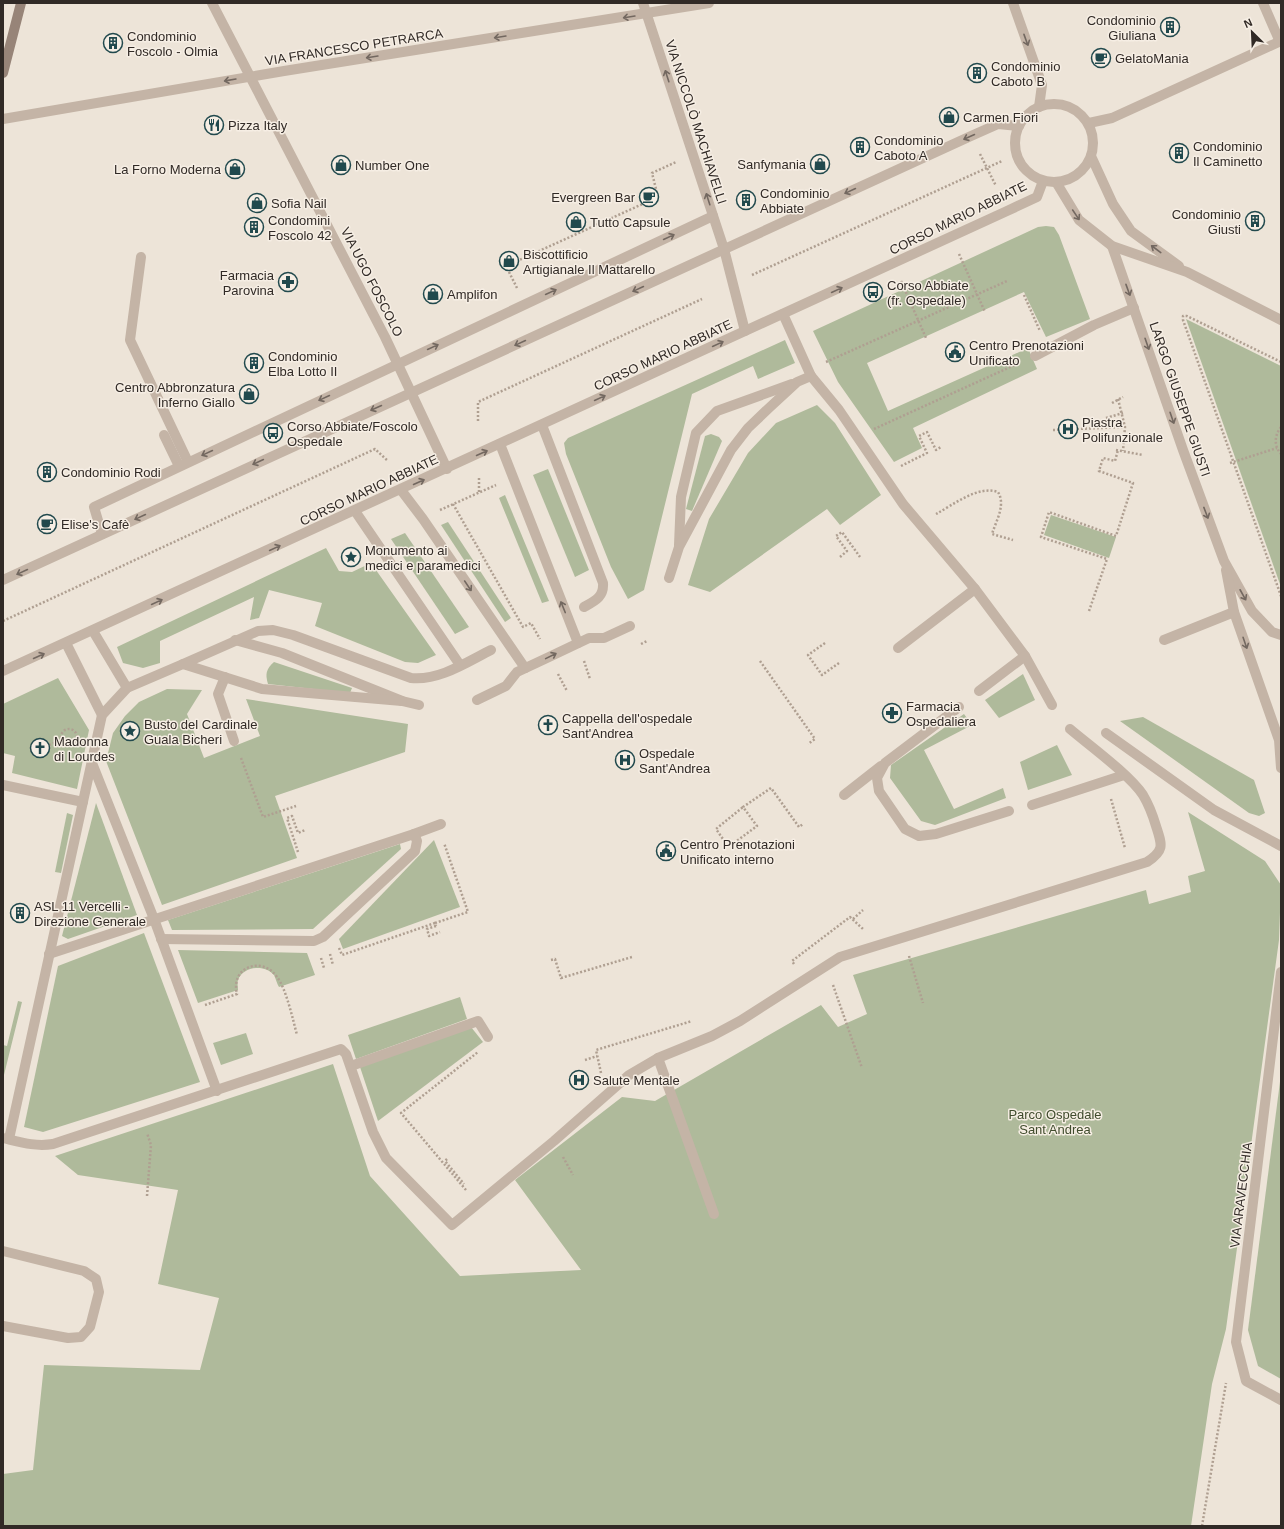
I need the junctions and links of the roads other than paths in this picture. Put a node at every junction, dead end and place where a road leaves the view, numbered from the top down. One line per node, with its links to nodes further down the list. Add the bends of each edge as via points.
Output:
1 (21, 3): 9 (main road)
2 (212, 3): 10 (street, VIA UGO FOSCOLO)
3 (643, 3): 7 (street, VIA NICCOLÒ MACHIAVELLI)
4 (709, 3): 7 (street, VIA FRANCESCO PETRARCA)
5 (1012, 3): 11 (street, one-way to 11, via 1042,85)
6 (1263, 3): 8 (street)
7 (646, 14): 10 (street, VIA FRANCESCO PETRARCA, one-way to 10); 18 (street, VIA NICCOLÒ MACHIAVELLI, one-way to 7)
8 (1280, 41): 13 (street, via 1112,118)
9 (3, 73)
10 (252, 77): 12 (street, VIA FRANCESCO PETRARCA, one-way to 12); 28 (street, VIA UGO FOSCOLO)
11 (1039, 106): 13 (street, via 1068,106 1077,110); 14 (street, via 1027,114)
12 (3, 119)
13 (1089, 123): 15 (street, via 1094,141)
14 (1019, 126): 16 (street, via 1015,144 1017,155 1021,164); 20 (street, one-way to 20, via 998,124)
15 (1092, 156): 17 (street, via 1076,176); 22 (street, one-way to 15, via 1131,231 1113,204)
16 (1042, 181): 17 (street); 24 (street, CORSO MARIO ABBIATE, one-way to 16, via 1037,197)
17 (1056, 182): 19 (street, one-way to 19, via 1079,220)
18 (713, 216): 20 (street, VIA NICCOLÒ MACHIAVELLI); 28 (street, one-way to 18)
19 (1112, 246): 22 (street); 23 (street, LARGO GIUSEPPE GIUSTI, one-way to 23)
20 (724, 249): 26 (street, CORSO MARIO ABBIATE); 31 (street, one-way to 31)
21 (141, 257): 35 (street, via 130,340)
22 (1187, 272): 25 (street)
23 (1134, 308): 27 (street, via 1094,325); 41 (street, LARGO GIUSEPPE GIUSTI, one-way to 41)
24 (783, 314): 26 (street, CORSO MARIO ABBIATE); 29 (street)
25 (1281, 320)
26 (745, 331): 32 (street, CORSO MARIO ABBIATE, one-way to 26)
27 (1035, 356)
28 (398, 363): 31 (street, VIA UGO FOSCOLO); 35 (street, one-way to 35)
29 (810, 373): 30 (street); 44 (street, via 918,523)
30 (797, 382): 40 (street, via 748,428 731,450); 40 (street, via 717,411 696,433 681,497)
31 (411, 392): 36 (street, VIA UGO FOSCOLO); 39 (street, one-way to 39)
32 (542, 425): 34 (street, CORSO MARIO ABBIATE); 45 (street, via 602,583 603,591 600,596)
33 (164, 435): 35 (street)
34 (500, 444): 36 (street, CORSO MARIO ABBIATE, one-way to 34); 53 (street, one-way to 34)
35 (183, 464): 39 (street, via 94,507)
36 (447, 469): 37 (street, CORSO MARIO ABBIATE, one-way to 36)
37 (401, 490): 38 (street, CORSO MARIO ABBIATE); 59 (street, one-way to 59)
38 (355, 511): 48 (street, CORSO MARIO ABBIATE, one-way to 38); 58 (street)
39 (102, 534): 43 (street, one-way to 43)
40 (679, 547): 42 (street)
41 (1224, 561): 46 (street, LARGO GIUSEPPE GIUSTI); 49 (street, LARGO GIUSEPPE GIUSTI, one-way to 49, via 1252,611 1272,632)
42 (669, 578)
43 (3, 580)
44 (975, 589): 54 (street); 56 (street)
45 (584, 607)
46 (1234, 612): 51 (street); 72 (street, LARGO GIUSEPPE GIUSTI, one-way to 72)
47 (630, 626): 53 (street, via 604,638 589,638)
48 (93, 631): 52 (street, CORSO MARIO ABBIATE); 62 (street)
49 (1281, 635)
50 (235, 640): 57 (street); 58 (street, via 258,631 273,630 411,678 424,679); 65 (street, via 282,653)
51 (1164, 640)
52 (66, 643): 60 (street, CORSO MARIO ABBIATE, one-way to 52); 69 (street)
53 (578, 643): 59 (street, one-way to 53)
54 (898, 648)
55 (492, 650): 58 (street)
56 (1025, 656): 63 (street); 67 (street)
57 (182, 664): 61 (street); 62 (street)
58 (460, 665)
59 (525, 668): 64 (street, via 517,672 506,686)
60 (3, 671)
61 (226, 677): 65 (street, via 262,689); 73 (street, via 218,694)
62 (128, 688): 69 (street)
63 (979, 691)
64 (477, 700)
65 (402, 701): 66 (street)
66 (419, 705)
67 (1052, 705)
68 (959, 707): 75 (street)
69 (102, 715): 74 (street)
70 (1070, 729): 77 (street)
71 (1106, 733): 85 (street, via 1214,810)
72 (1280, 737): 76 (street, LARGO GIUSEPPE GIUSTI)
73 (234, 741)
74 (92, 763): 80 (street); 86 (street)
75 (885, 763): 79 (street); 82 (street, via 877,778 879,791 905,829 919,836 936,834)
76 (1281, 768)
77 (1124, 776): 81 (street); 91 (street, via 1142,794 1153,816 1162,844 1158,854 1147,862 840,957 740,1021 712,1036)
78 (3, 785): 80 (street)
79 (844, 795)
80 (83, 802): 88 (street)
81 (1032, 805)
82 (1009, 811)
83 (439, 825): 84 (street)
84 (414, 834): 86 (street); 87 (street, via 417,841 415,851 323,937 314,941)
85 (1281, 846)
86 (154, 919): 87 (street); 88 (street)
87 (161, 939): 93 (street)
88 (49, 954): 94 (street)
89 (1281, 972): 98 (street, VIA ARAVECCHIA, via 1236,1342 1246,1381)
90 (488, 1037): 92 (street, via 478,1021)
91 (658, 1058): 92 (street, via 629,1075 452,1225 386,1158 373,1132); 95 (street)
92 (351, 1066): 93 (street, via 341,1049)
93 (217, 1091): 94 (street, via 42,1146)
94 (6, 1139)
95 (714, 1214)
96 (3, 1251): 97 (street, via 84,1271 96,1279 99,1292 90,1327 81,1336 68,1338)
97 (3, 1326)
98 (1281, 1400)

